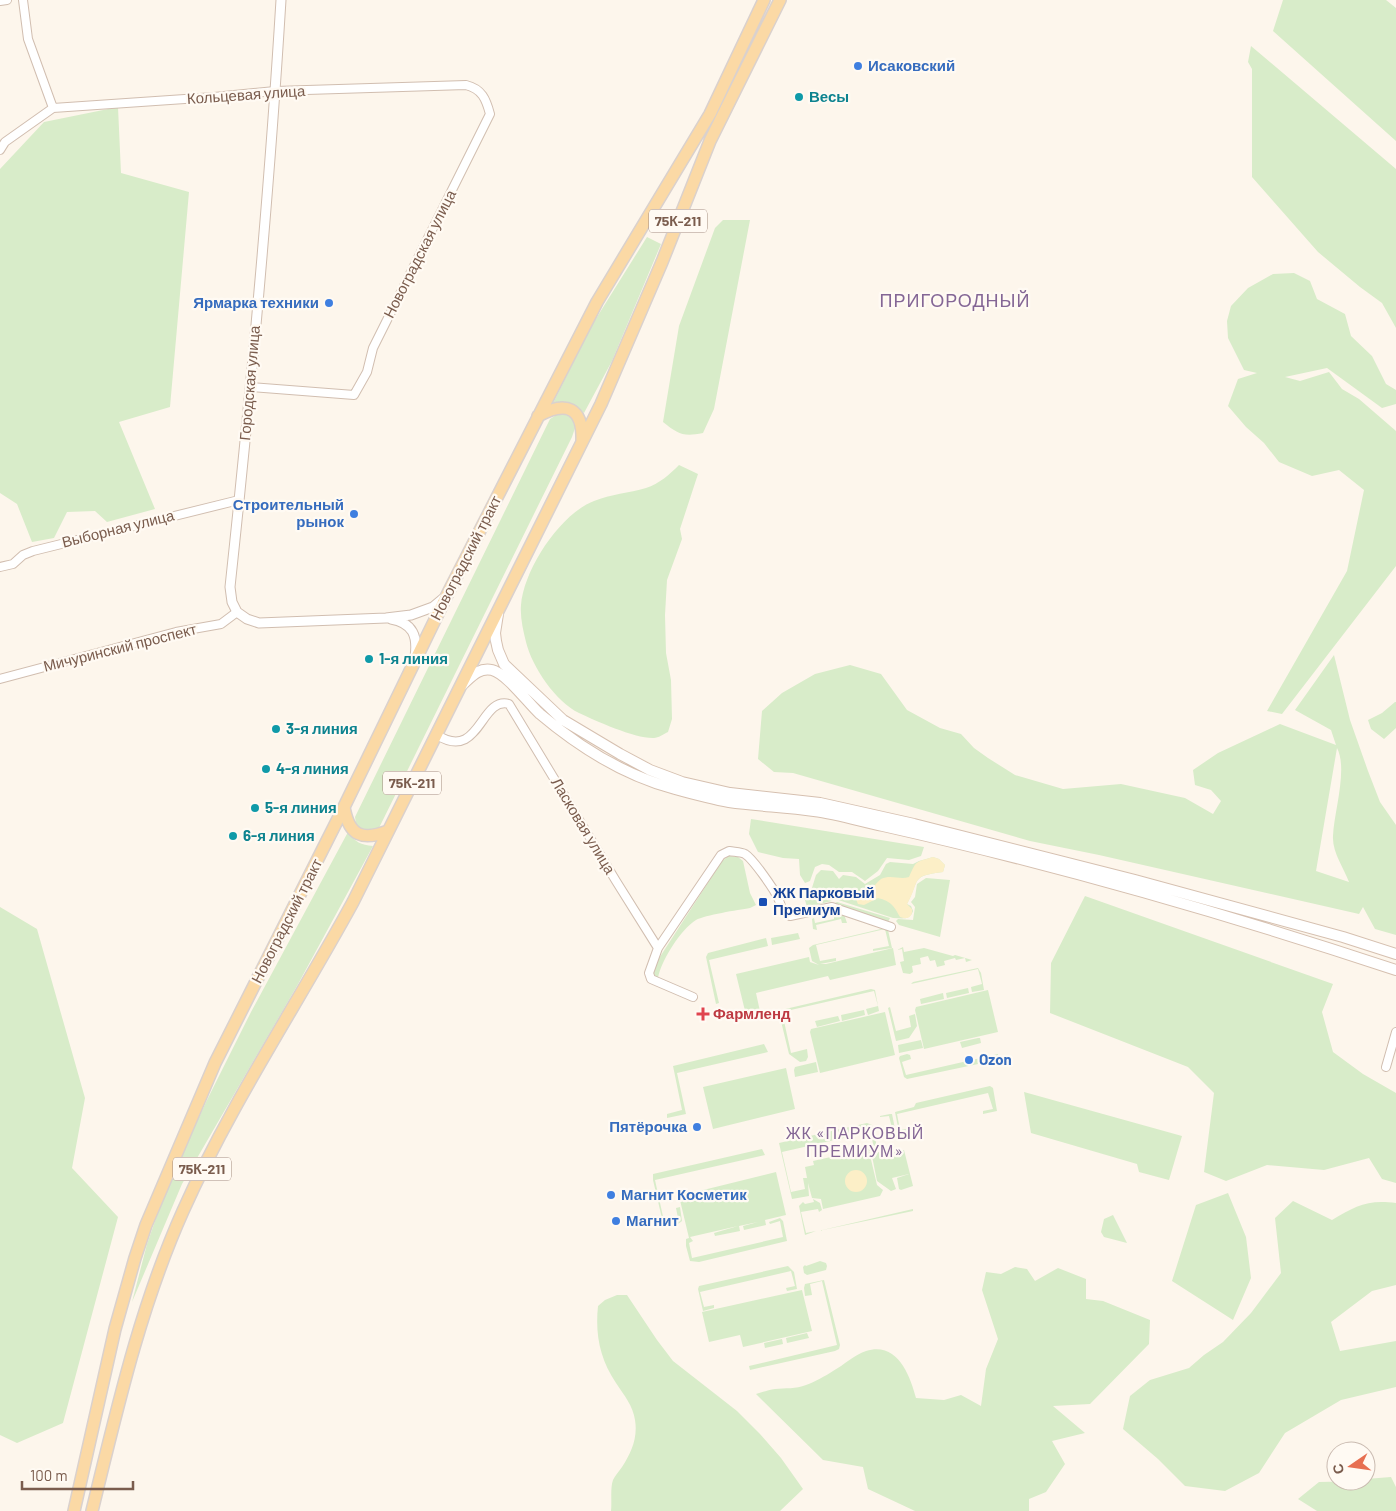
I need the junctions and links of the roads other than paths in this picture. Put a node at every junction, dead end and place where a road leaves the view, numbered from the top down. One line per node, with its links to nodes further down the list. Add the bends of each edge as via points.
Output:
1 (6, 0): 6 (street)
2 (23, 0): 8 (street, via 28,39)
3 (281, 0): 7 (street, Городская улица)
4 (764, 0): 12 (main road, Новоградский тракт, via 710,114 597,302)
5 (780, 0): 13 (main road, 75К-211, via 710,141 662,262)
6 (0, 1)
7 (275, 91): 8 (street, Кольцевая улица); 9 (street, Кольцевая улица, via 466,85 476,88 486,100); 11 (street, Городская улица)
8 (53, 108): 10 (street, via 5,142)
9 (490, 114): 11 (street, Новоградская улица, via 373,348 354,396)
10 (0, 150)
11 (250, 387): 14 (street, Городская улица)
12 (538, 416): 13 (main road, via 550,409 572,409 579,416); 16 (main road, Новоградский тракт)
13 (581, 443): 17 (main road, 75К-211)
14 (239, 500): 15 (street, Выборная улица, via 33,551 13,564); 18 (street, Городская улица, via 230,586)
15 (0, 567)
16 (449, 591): 19 (street, via 442,601 422,612); 20 (main road, Новоградский тракт)
17 (498, 611): 22 (main road, 75К-211); 28 (main road, via 495,633 498,650 507,667 563,720 650,770 682,782 730,793 820,803 914,824 1144,883)
18 (237, 612): 19 (street, via 259,623); 21 (street, Мичуринский проспект, via 221,624 176,632)
19 (386, 618): 20 (street, via 409,626 417,646)
20 (415, 660): 24 (main road, Новоградский тракт)
21 (0, 679)
22 (462, 686): 23 (main road, 75К-211); 29 (main road, via 480,670 496,672 568,736 640,778 674,789 728,802 816,811 978,847 1131,887)
23 (437, 735): 25 (main road, 75К-211); 27 (street, Ласковая улица, via 450,741 465,739 473,735 498,704 509,704)
24 (344, 807): 25 (main road, via 347,822 354,832 364,837); 33 (main road, Новоградский тракт, via 215,1063 146,1225 115,1329)
25 (388, 832): 34 (main road, 75К-211, via 318,966 243,1092 182,1212 145,1307)
26 (891, 927): 27 (street, via 830,907 790,916 781,909 778,898 744,854 729,851 721,855)
27 (658, 948): 30 (street, via 648,973 651,979)
28 (1396, 954)
29 (1396, 970)
30 (693, 997)
31 (1396, 1032): 32 (street)
32 (1386, 1067)
33 (74, 1511)
34 (92, 1511)

